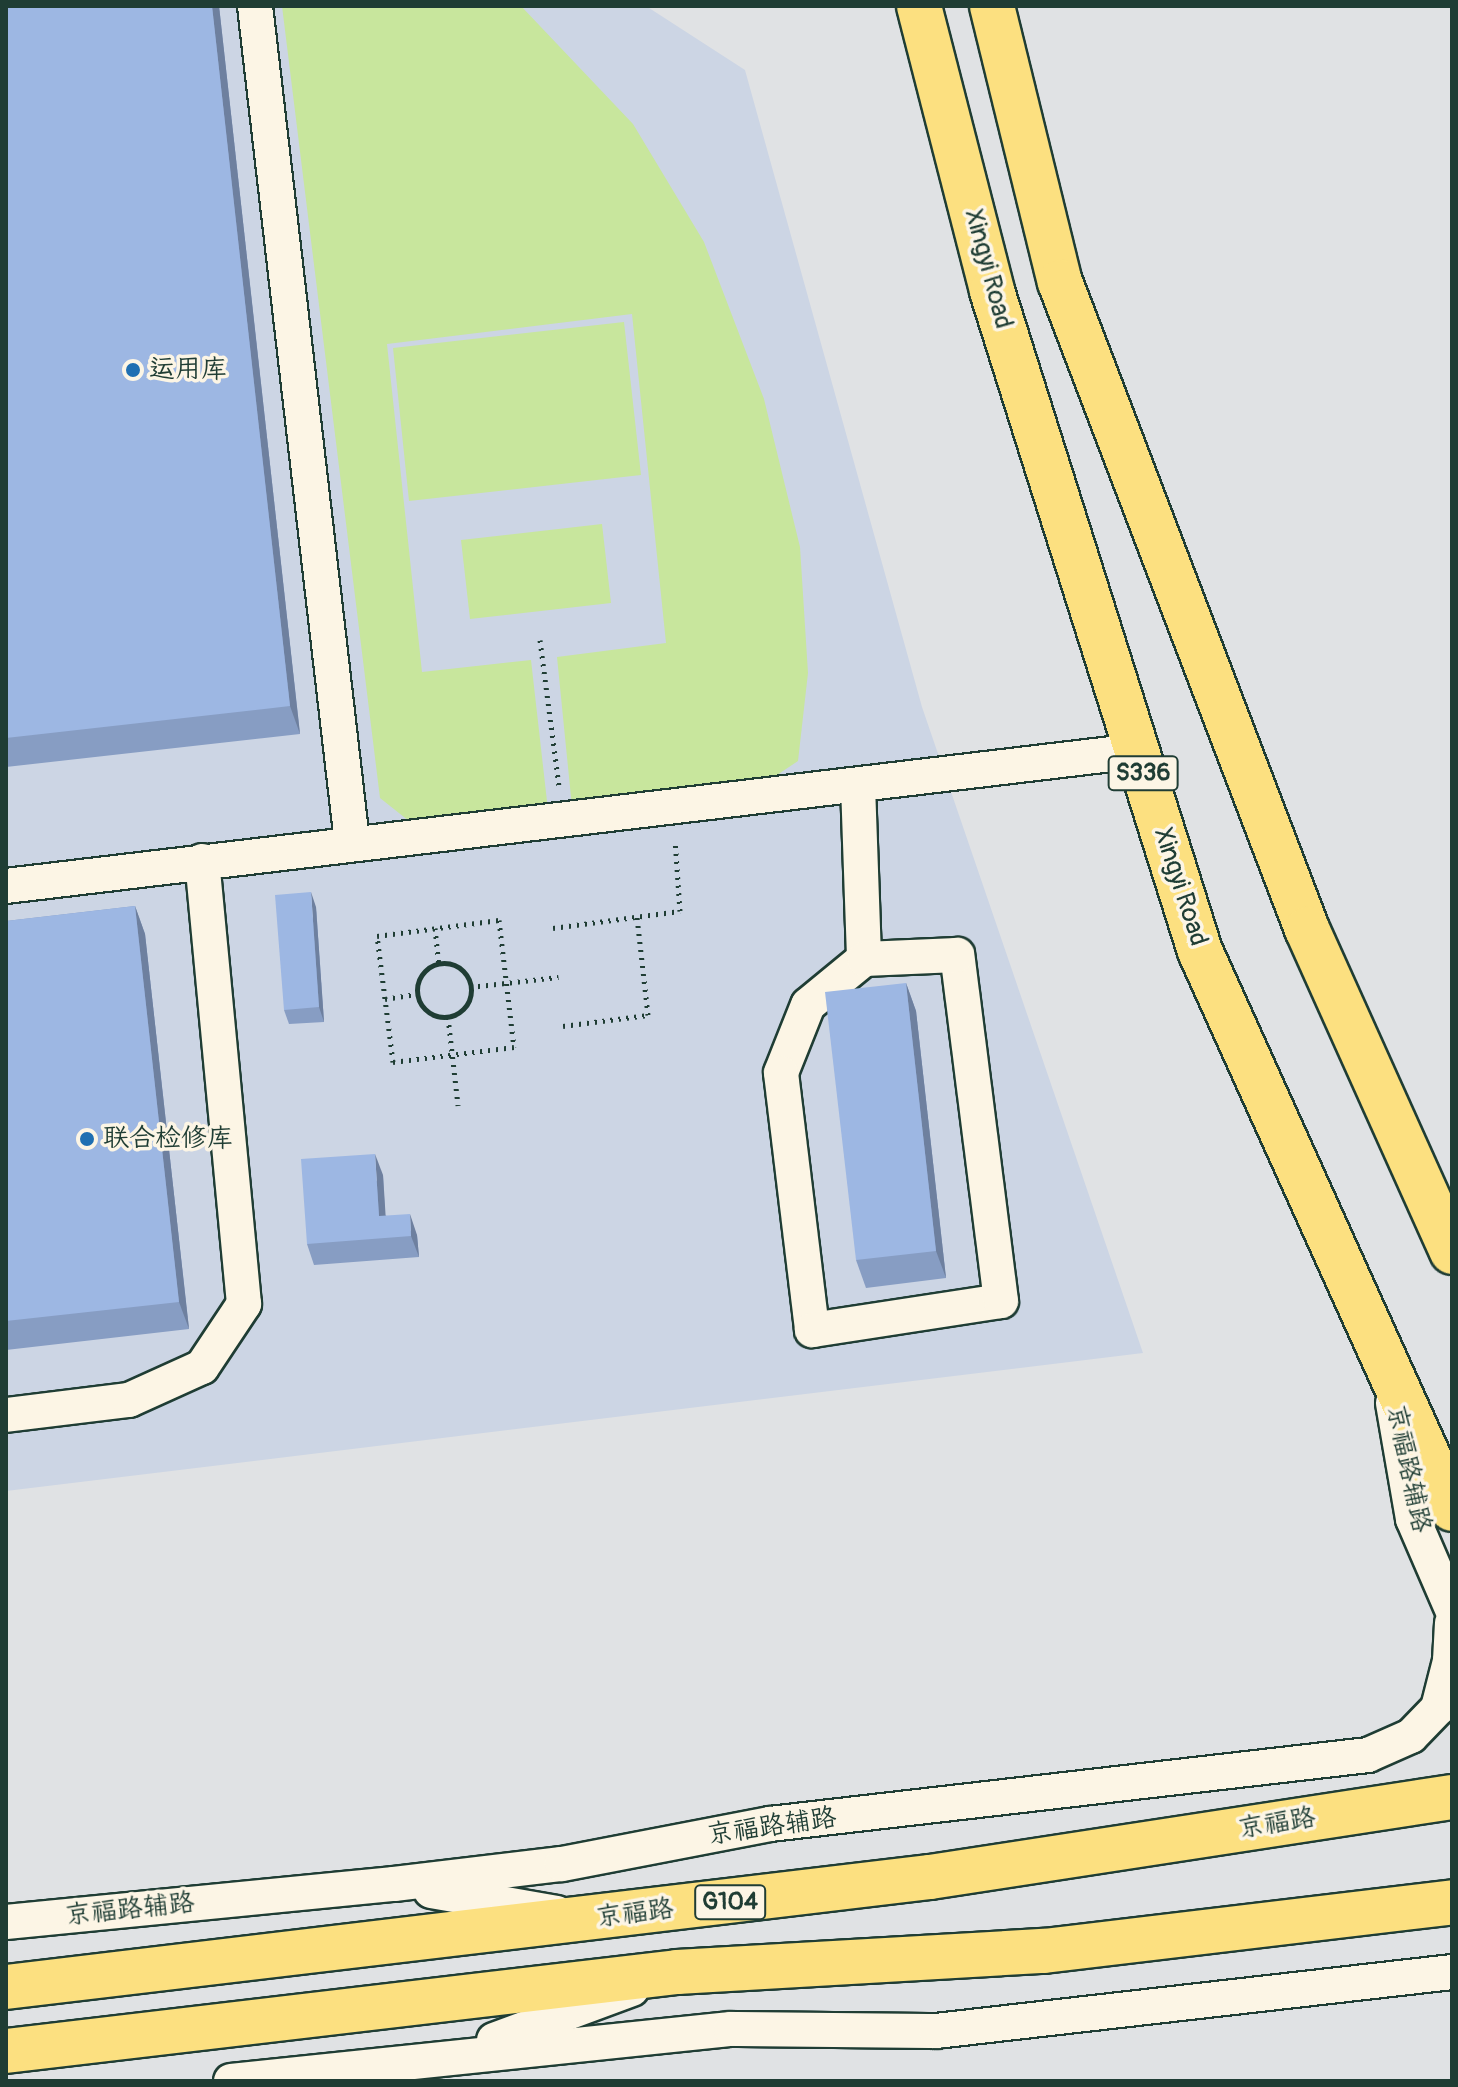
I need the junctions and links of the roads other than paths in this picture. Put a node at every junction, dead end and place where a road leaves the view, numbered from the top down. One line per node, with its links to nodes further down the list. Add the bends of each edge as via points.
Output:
1 (255, 6): 6 (street)
2 (919, 6): 4 (main road, Xingyi Road / S336, via 992,291)
3 (992, 6): 10 (main road, via 1060,282 1307,929)
4 (1136, 751): 5 (street); 11 (main road, Xingyi Road / S336, via 1200,951)
5 (858, 785): 6 (street); 9 (street)
6 (352, 842): 7 (street)
7 (202, 861): 8 (street); 12 (street, via 244,1304 202,1367 129,1400)
8 (6, 886)
9 (864, 959): 9 (street, via 808,1005 781,1073 812,1330 1001,1301 957,955)
10 (1452, 1252)
11 (1387, 1371): 13 (main road, Xingyi Road / S336); 14 (street, 京福路辅路, via 1413,1519)
12 (6, 1415)
13 (1452, 1509)
14 (1452, 1609)
15 (1452, 1623): 17 (street, 京福路辅路, via 1450,1661 1438,1708 1411,1736 1368,1755 770,1824 562,1864)
16 (1452, 1797): 19 (main road, 京福路 / G104, via 930,1877)
17 (394, 1884): 19 (street); 20 (street, 京福路辅路)
18 (1452, 1902): 21 (main road, via 1044,1951)
19 (593, 1919): 23 (main road, 京福路 / G104)
20 (6, 1922)
21 (677, 1972): 24 (main road); 25 (street)
22 (1452, 1972): 25 (street, via 936,2031 731,2029)
23 (6, 1987)
24 (6, 2051)
25 (448, 2057): 26 (street)
26 (231, 2081)

